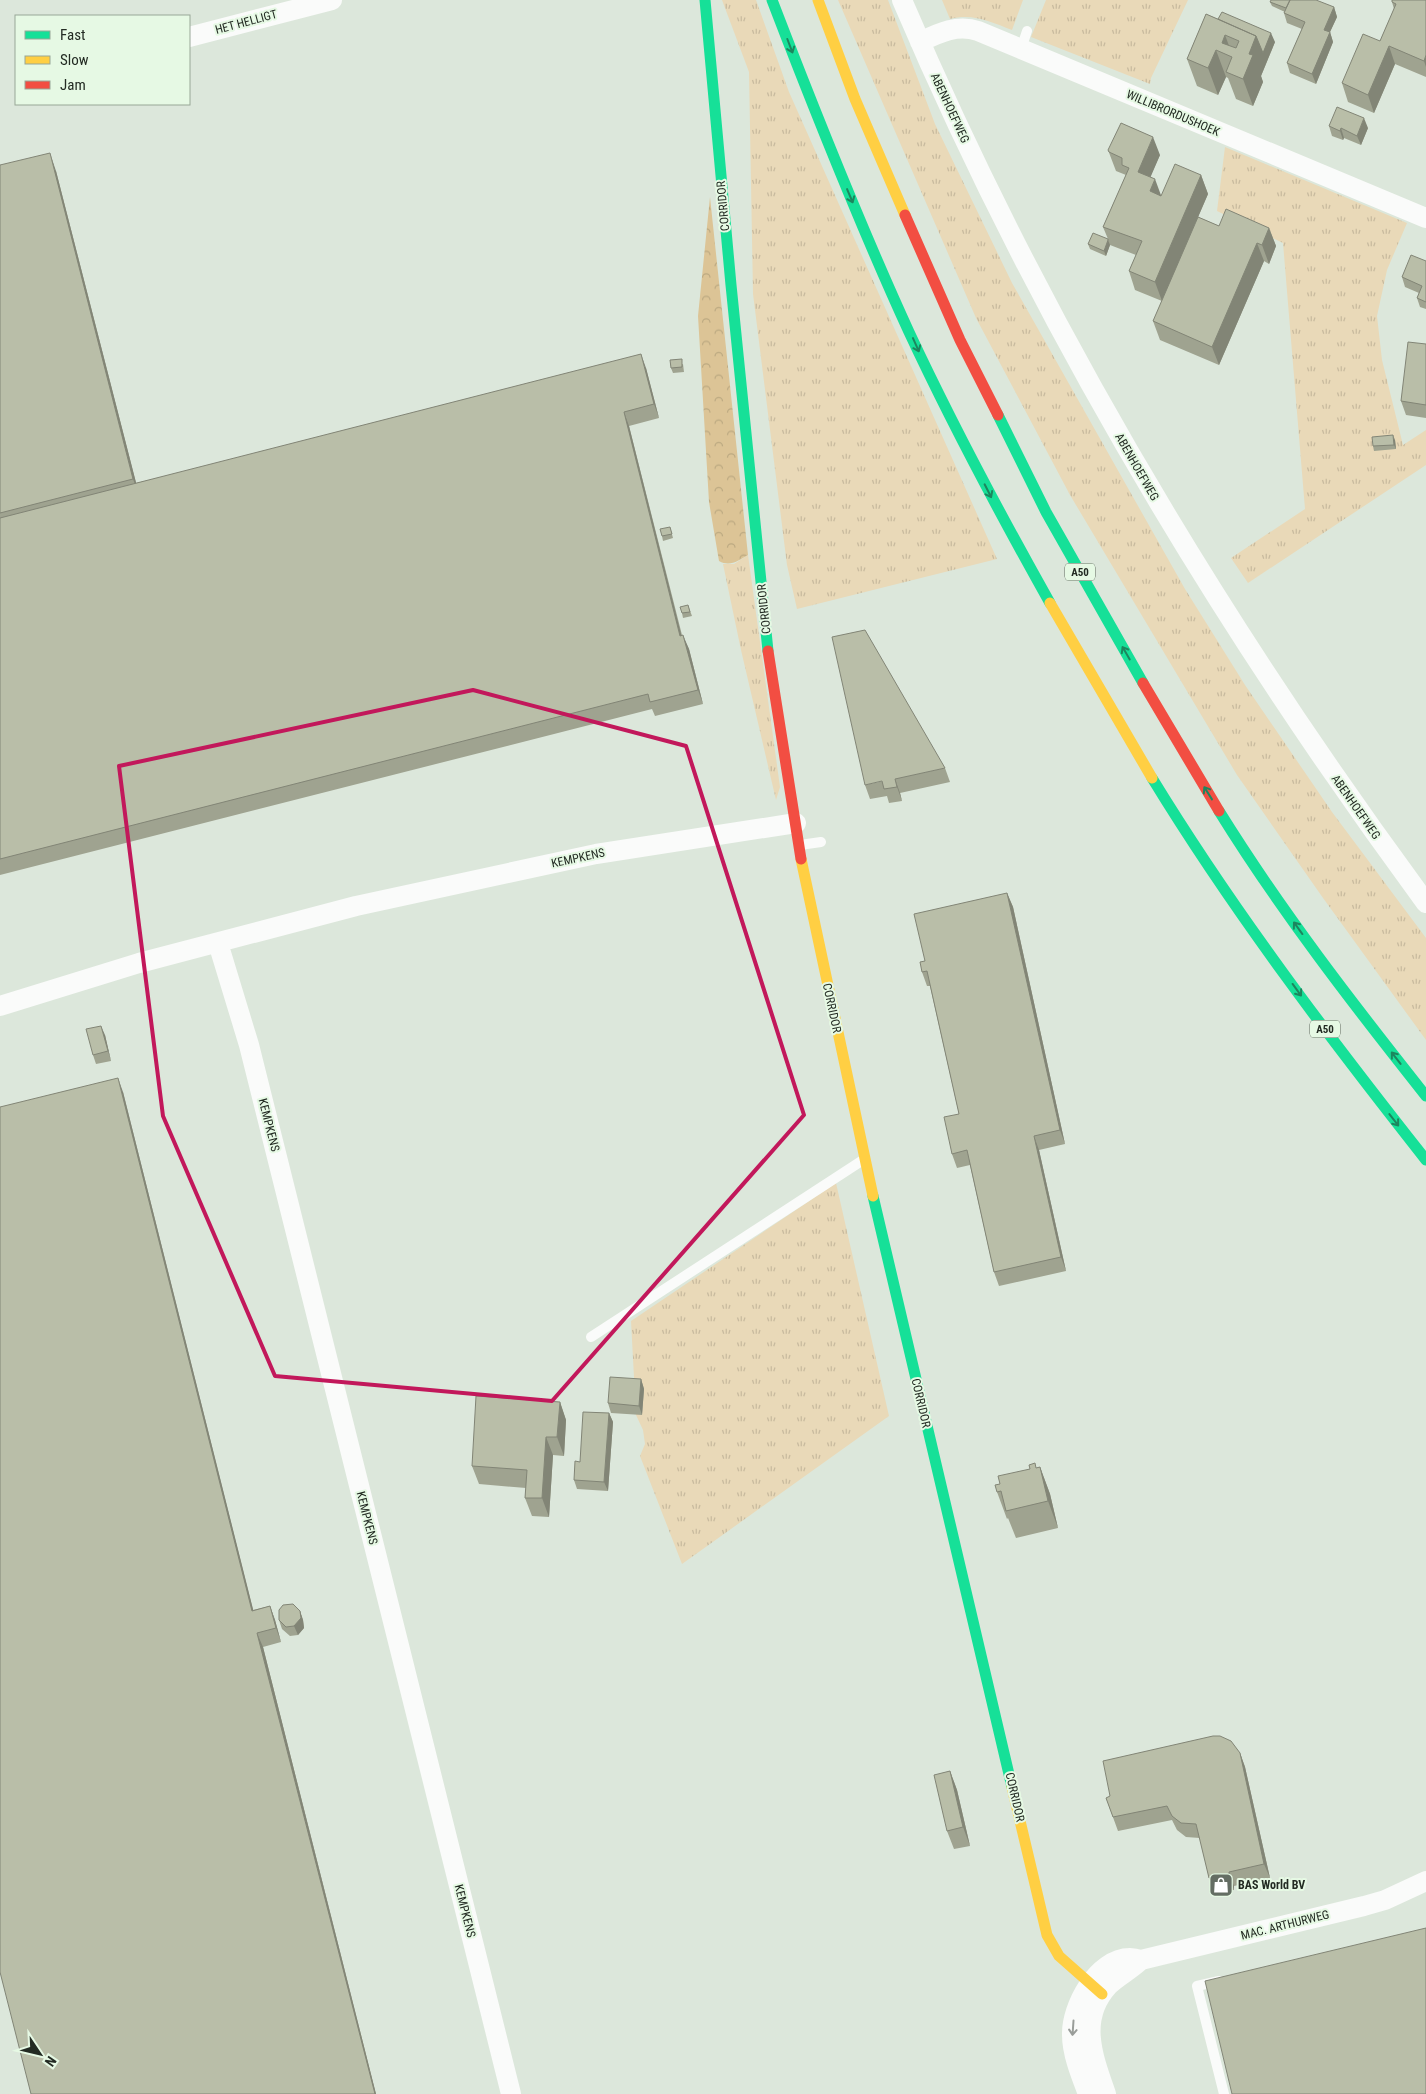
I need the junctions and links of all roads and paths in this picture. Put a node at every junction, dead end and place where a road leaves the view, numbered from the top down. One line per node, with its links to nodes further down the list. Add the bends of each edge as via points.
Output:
1 (332, 0): 6 (street, HET HELLIGT)
2 (705, 0): 9 (main road, CORRIDOR, via 766,638)
3 (772, 0): 17 (main road, A50, one-way to 17, via 879,264 930,377 1075,648 1140,758 1228,894 1351,1065)
4 (818, 0): 15 (main road, A50, one-way to 4, via 1288,915 1223,816 1175,739 1046,512 960,340 855,99)
5 (902, 0): 7 (street, ABENHOEFWEG)
6 (190, 37)
7 (920, 42): 8 (street, WILLIBRORDUSHOEK, via 954,28 1024,40); 12 (street, ABENHOEFWEG, via 1013,239 1147,484 1278,694 1362,817)
8 (1426, 218)
9 (796, 823): 11 (main road, CORRIDOR); 13 (street, KEMPKENS, via 596,854 356,906)
10 (821, 842): 11 (lane)
11 (798, 845): 16 (main road, CORRIDOR)
12 (1426, 903)
13 (218, 944): 14 (street, KEMPKENS, via 139,963); 22 (street, KEMPKENS, via 249,1045)
14 (0, 1006)
15 (1426, 1096)
16 (864, 1159): 18 (lane); 21 (main road, CORRIDOR, via 1047,1936 1059,1956)
17 (1426, 1160)
18 (591, 1337)
19 (1426, 1881): 21 (street, MAC. ARTHURWEG, via 1364,1906 1141,1960 1130,1958 1112,1964)
20 (1225, 1980): 25 (lane, via 1197,1986)
21 (1096, 1989): 23 (street, one-way to 23, via 1075,2011 1072,2031 1074,2051); 24 (street, via 1089,2034)
22 (512, 2094)
23 (1088, 2094)
24 (1106, 2094)
25 (1224, 2094)

